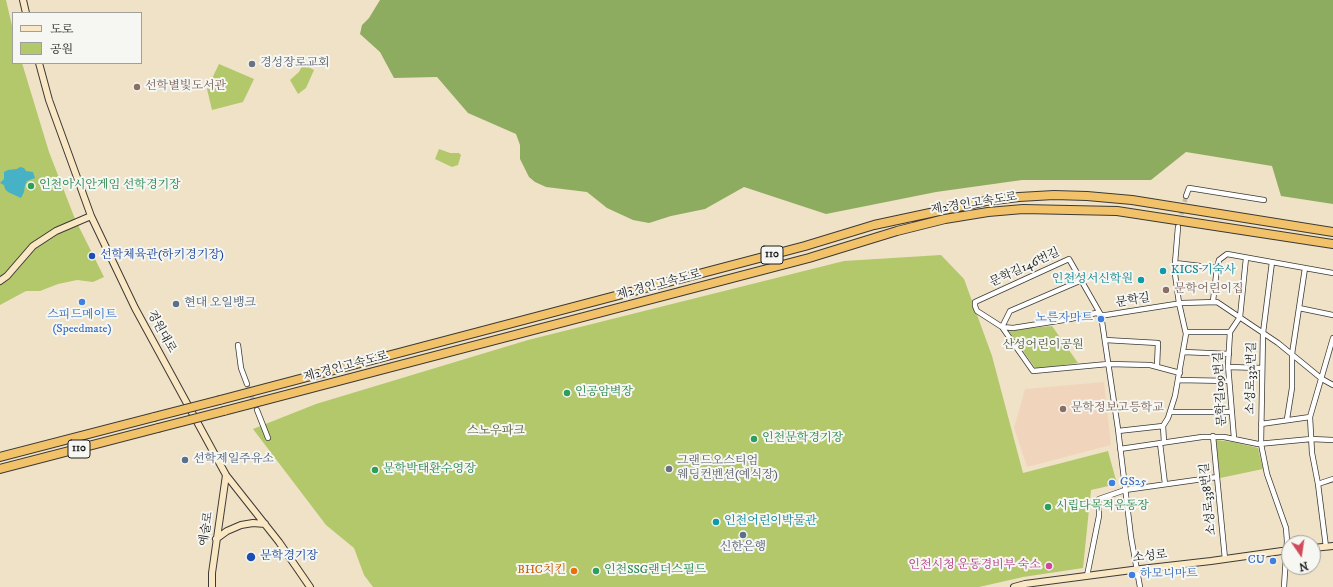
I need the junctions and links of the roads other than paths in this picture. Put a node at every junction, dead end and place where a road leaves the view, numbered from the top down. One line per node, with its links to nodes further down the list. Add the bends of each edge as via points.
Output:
1 (23, 0): 2 (main road)
2 (26, 12)
3 (39, 64): 6 (main road, 경원대로, via 48,100)
4 (1186, 196): 5 (street, via 1189,188)
5 (1264, 200)
6 (91, 216): 17 (main road, via 56,231 33,246); 63 (main road, 경원대로, via 135,308)
7 (1178, 227): 12 (street)
8 (1333, 232): 61 (highway, 제2경인고속도로 / 110, bridge, via 1132,200 1054,195 1019,196 986,201 874,225 805,246)
9 (1333, 244): 62 (highway, 제2경인고속도로 / 110, bridge, via 1117,211 1023,208 945,219 809,258)
10 (1246, 258): 11 (street); 13 (street, via 1227,254 1219,260); 23 (street)
11 (1272, 262): 14 (street); 27 (street, 소성로332번길)
12 (1175, 263): 13 (street); 19 (street)
13 (1217, 268): 18 (street)
14 (1305, 268): 15 (street); 20 (street)
15 (1333, 274)
16 (1082, 280): 21 (street, 문학길146번길); 24 (street, via 1010,311); 24 (street, 문학길146번길, via 1069,259 975,302 977,311)
17 (0, 281)
18 (1213, 302): 19 (street, 문학길); 23 (street, 문학길)
19 (1179, 303): 21 (street, 문학길); 25 (street)
20 (1299, 308): 22 (street); 34 (street)
21 (1101, 315): 24 (street, 문학길, via 1096,313 1013,328); 29 (street, 문학길146번길)
22 (1333, 315)
23 (1240, 317): 26 (street); 27 (street, 문학길)
24 (1002, 327): 35 (street, via 1033,370)
25 (1186, 332): 26 (street); 32 (street)
26 (1230, 332): 33 (street, 문학길109번길)
27 (1263, 333): 34 (street, 문학길); 38 (street, 소성로332번길)
28 (1333, 338): 31 (street)
29 (1105, 340): 35 (street, 문학길146번길); 36 (street, via 1158,343)
30 (238, 345): 43 (street, via 241,368)
31 (1331, 350): 40 (street)
32 (1184, 352): 33 (street); 39 (street)
33 (1229, 354): 37 (street, 문학길109번길)
34 (1292, 354): 40 (street, 문학길); 49 (street, via 1292,388)
35 (1108, 364): 36 (street); 52 (street, 문학길146번길)
36 (1157, 366): 39 (street)
37 (1228, 367): 38 (street); 42 (street, 문학길109번길)
38 (1262, 368): 50 (street, 소성로332번길)
39 (1180, 372): 41 (street)
40 (1322, 379): 44 (street, 문학길); 48 (street)
41 (1178, 380): 42 (street); 46 (street)
42 (1229, 382): 47 (street, 문학길109번길)
43 (247, 384)
44 (1333, 385)
45 (257, 410): 54 (street)
46 (1170, 412): 47 (street); 51 (street)
47 (1232, 412): 55 (street, 문학길109번길)
48 (1310, 417): 49 (street, 소성로332번길); 56 (street)
49 (1288, 419): 50 (street, 소성로332번길)
50 (1261, 424): 59 (street, 소성로332번길)
51 (1163, 426): 52 (street); 58 (street)
52 (1118, 431): 60 (street, 문학길146번길)
53 (1213, 436): 55 (street); 58 (street); 64 (street, 소성로338번길)
54 (268, 438)
55 (1234, 438): 59 (street)
56 (1311, 439): 57 (street); 59 (street); 67 (street)
57 (1333, 440)
58 (1162, 442): 60 (street); 66 (street)
59 (1261, 444): 70 (street, 소성로332번길, via 1267,474)
60 (1120, 449): 68 (street, 문학길146번길)
61 (0, 457)
62 (0, 470)
63 (226, 475): 69 (main road, 경원대로); 71 (main road, 예술로)
64 (1216, 477): 66 (street); 76 (street, 소성로338번길)
65 (1333, 478): 67 (street)
66 (1165, 484): 68 (street)
67 (1318, 484): 74 (street)
68 (1125, 490): 77 (street, 문학길146번길); 79 (street, via 1099,499 1099,516)
69 (265, 524): 71 (main road, via 241,525); 81 (main road, 경원대로)
70 (1287, 535)
71 (216, 539): 80 (main road, 예술로)
72 (1333, 546): 74 (main road)
73 (1321, 547): 74 (main road)
74 (1326, 547)
75 (1281, 551): 76 (main road, 소성로)
76 (1225, 559): 77 (main road, 소성로)
77 (1137, 569): 79 (main road, 소성로); 83 (street, 문학길146번길)
78 (1285, 575): 84 (street, 소성로332번길)
79 (1087, 576): 82 (main road, 소성로)
80 (212, 587)
81 (310, 587)
82 (1014, 587)
83 (1140, 587)
84 (1284, 587)

